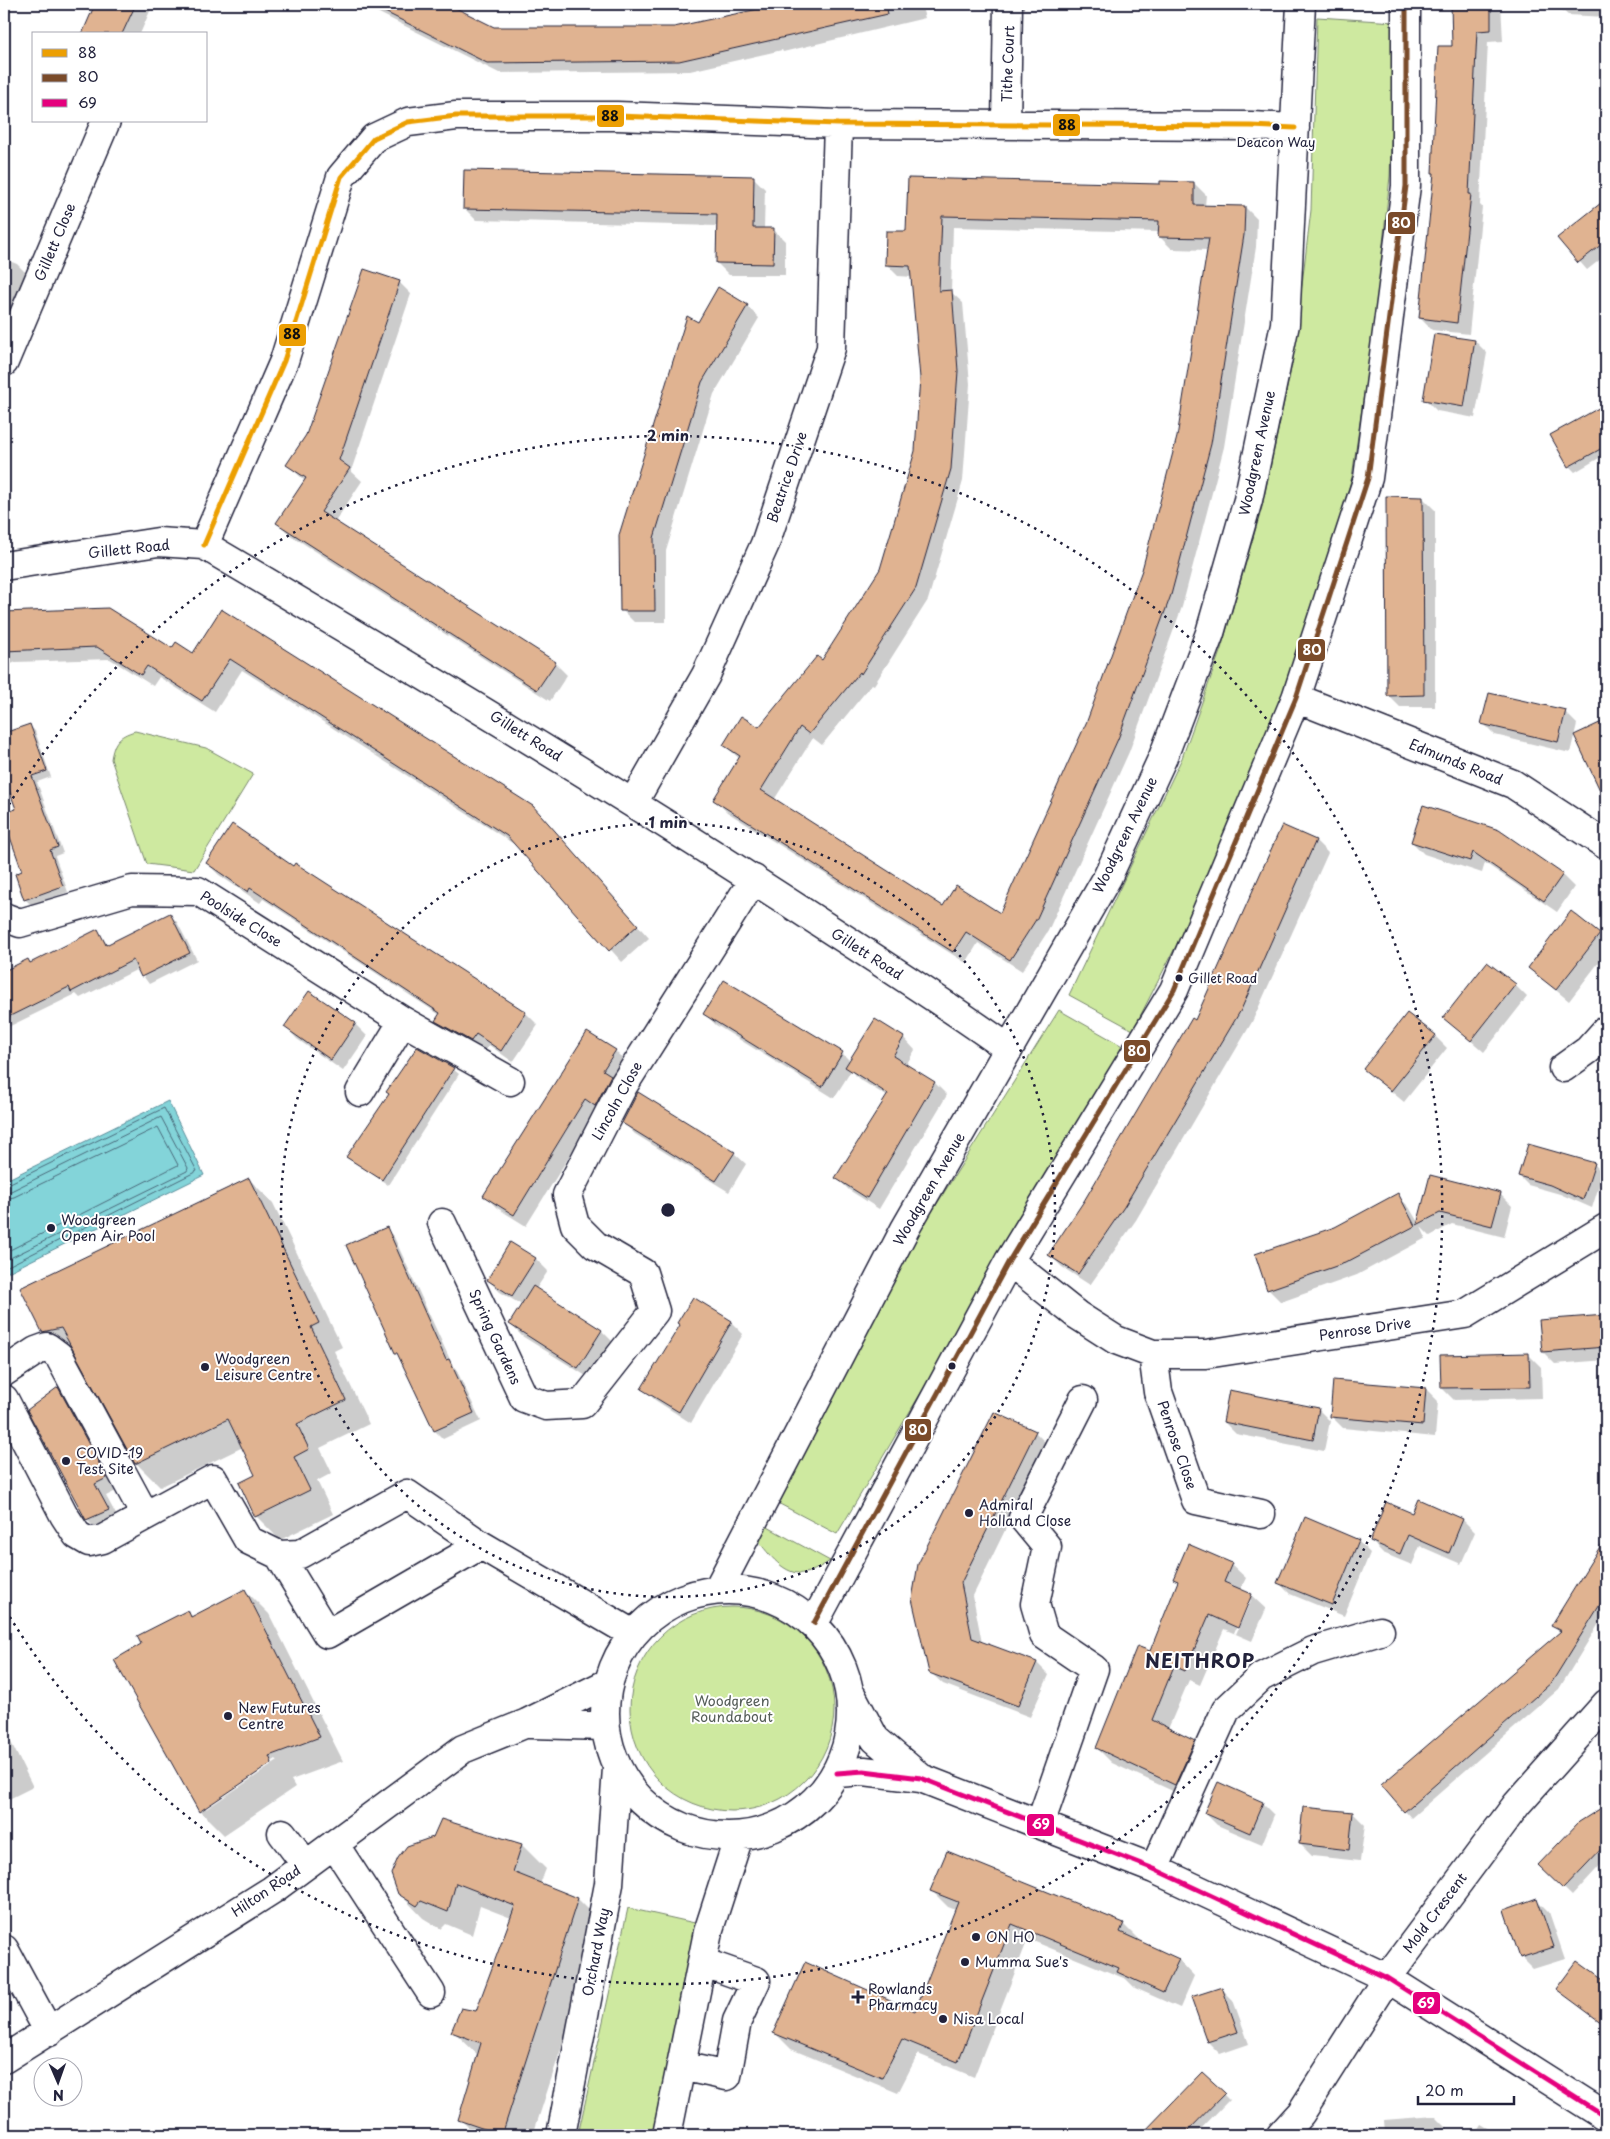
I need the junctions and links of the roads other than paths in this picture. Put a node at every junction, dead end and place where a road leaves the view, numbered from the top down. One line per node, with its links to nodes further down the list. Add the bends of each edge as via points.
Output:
1 (1008, 4): 6 (street, Tithe Court)
2 (1301, 4): 7 (street, Woodgreen Avenue)
3 (1406, 4): 11 (street, via 1406,186 1368,478)
4 (106, 122): 8 (street, Gillett Close)
5 (838, 124): 6 (street); 9 (street, via 617,116 456,116 408,122 374,138 341,177 284,361); 12 (street, Beatrice Drive, via 831,348 765,544 706,675)
6 (1006, 124): 7 (street)
7 (1295, 128): 18 (street, Woodgreen Avenue, via 1284,324 1248,500 1210,633 1162,757 1107,878)
8 (4, 362)
9 (204, 545): 10 (street, Gillett Road, via 158,542); 12 (street, Gillett Road, via 477,706)
10 (4, 566)
11 (1296, 698): 13 (street, Edmunds Road, via 1513,784); 24 (street, via 1174,990)
12 (633, 803): 14 (street, Gillett Road)
13 (1606, 845)
14 (754, 879): 18 (street, Gillett Road); 25 (street, Lincoln Close, via 623,1086 567,1195 575,1225 595,1245 642,1273)
15 (4, 917): 16 (street, Poolside Close, via 20,923 132,890 198,891)
16 (403, 1022): 20 (street, Poolside Close); 21 (street)
17 (1606, 1030): 19 (street, via 1588,1050)
18 (1009, 1049): 34 (street, Woodgreen Avenue, via 905,1229)
19 (1562, 1068)
20 (510, 1081)
21 (360, 1092)
22 (442, 1223): 25 (street, Spring Gardens, via 524,1398 546,1406 582,1404)
23 (1606, 1228): 26 (street, Penrose Drive, via 1465,1314 1206,1354)
24 (1009, 1260): 26 (street, Penrose Drive, via 1077,1315 1116,1340); 35 (street)
25 (656, 1311)
26 (1153, 1354): 30 (street, Penrose Close, via 1158,1392 1196,1500)
27 (4, 1372): 31 (street, via 36,1350 47,1347 59,1356)
28 (4, 1399): 31 (street, via 77,1536 89,1542 103,1540)
29 (1083, 1400): 46 (street, via 1023,1518 1047,1547 1035,1604 1044,1635 1094,1669)
30 (1261, 1514)
31 (145, 1515): 33 (street, via 213,1479 248,1540)
32 (481, 1544): 33 (street, via 407,1494 300,1554); 33 (street, via 327,1634); 37 (street)
33 (279, 1555)
34 (718, 1589): 35 (street, via 753,1591 786,1602); 37 (street, via 686,1596 657,1612)
35 (814, 1623): 39 (street, via 839,1656)
36 (1380, 1631): 51 (street, via 1313,1651 1261,1677 1226,1710)
37 (633, 1634): 38 (street, via 617,1657)
38 (608, 1684): 41 (street, Hilton Road); 42 (street)
39 (852, 1696): 44 (street, via 851,1735); 45 (street, via 875,1739)
40 (1606, 1704): 54 (street, Mold Crescent, via 1516,1804)
41 (527, 1724): 42 (street); 49 (street, Hilton Road, via 462,1749)
42 (605, 1726): 43 (street)
43 (617, 1768): 48 (street, via 638,1798 667,1820 702,1834); 60 (street, Orchard Way, via 609,1884)
44 (837, 1773): 45 (street, via 864,1771); 48 (street, via 812,1804 778,1826)
45 (921, 1778): 46 (street)
46 (1040, 1824): 51 (street)
47 (282, 1833): 50 (street)
48 (739, 1836): 53 (street, via 708,1932)
49 (334, 1844): 50 (street, Hilton Road); 55 (street)
50 (306, 1865): 56 (street, Hilton Road)
51 (1154, 1869): 54 (street)
52 (4, 1950): 56 (street)
53 (702, 1962): 58 (street); 58 (street, via 756,1981 737,2021 727,2076)
54 (1387, 1978): 59 (street); 62 (street, Mold Crescent, via 1301,2113)
55 (431, 1994)
56 (49, 2032): 57 (street, Hilton Road)
57 (4, 2059)
58 (681, 2066): 61 (street)
59 (1606, 2117)
60 (561, 2135)
61 (668, 2135)
62 (1281, 2135)

